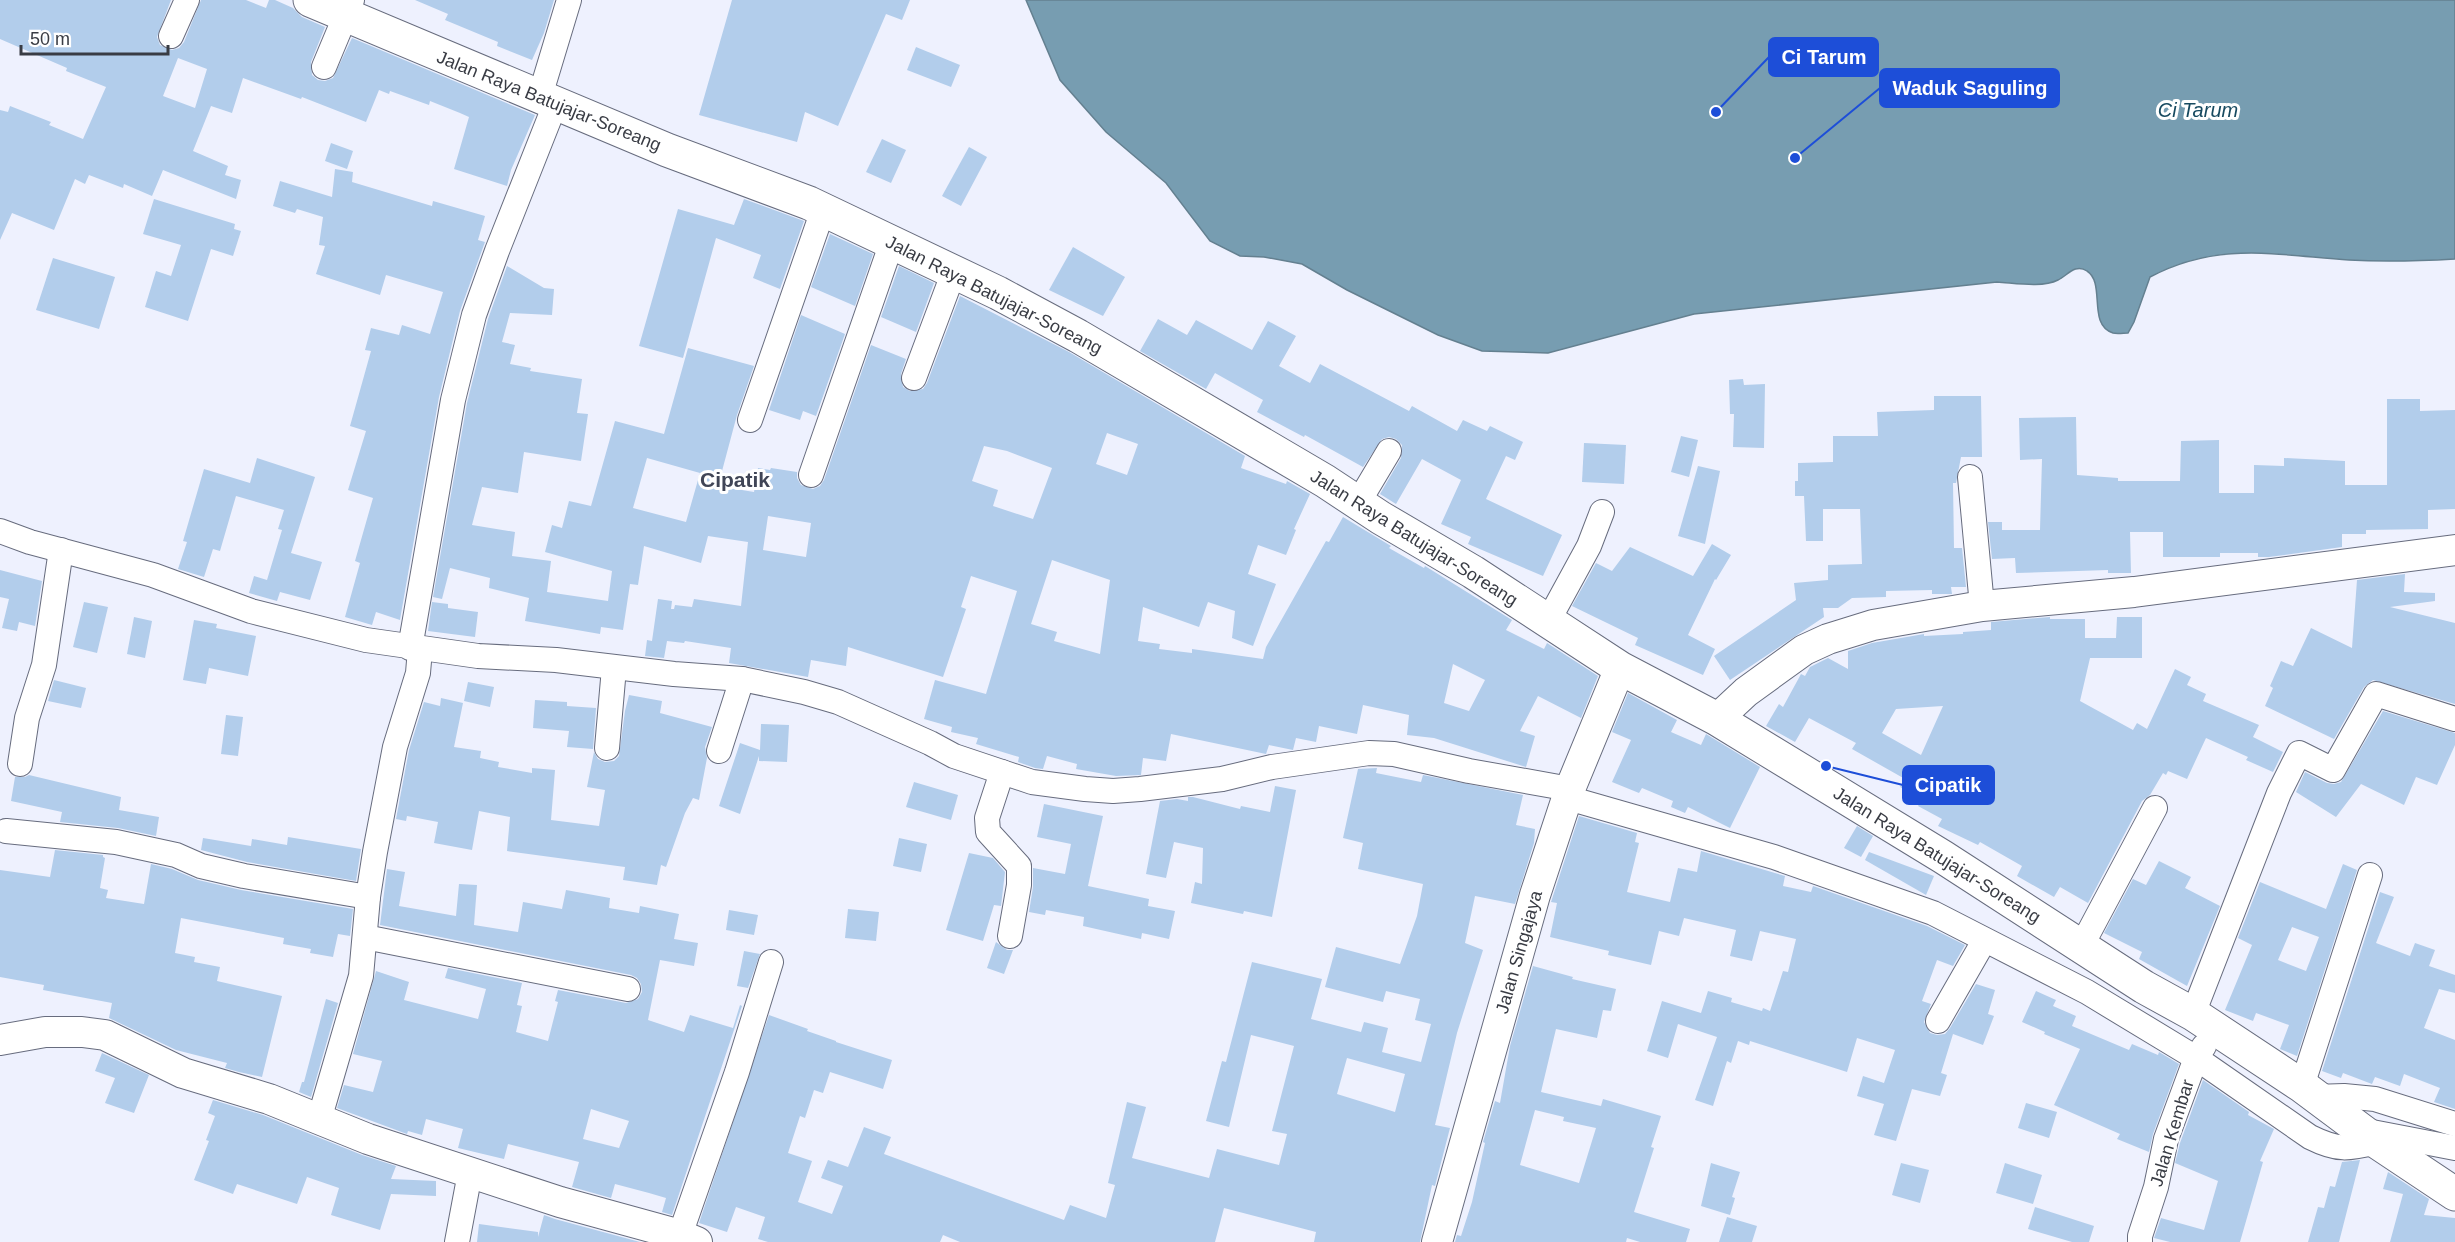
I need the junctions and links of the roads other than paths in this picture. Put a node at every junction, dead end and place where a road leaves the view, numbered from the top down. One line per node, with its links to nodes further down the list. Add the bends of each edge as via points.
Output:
1 (187, 0): 5 (street)
2 (310, 0): 4 (highway, Jalan Raya Batujajar-Soreang)
3 (569, 0): 7 (street)
4 (349, 8): 6 (street); 7 (highway, Jalan Raya Batujajar-Soreang, via 481,73)
5 (171, 36)
6 (324, 67)
7 (548, 99): 8 (highway, Jalan Raya Batujajar-Soreang); 23 (street, via 474,315 453,400)
8 (823, 210): 9 (highway, Jalan Raya Batujajar-Soreang); 12 (street)
9 (892, 242): 10 (highway, Jalan Raya Batujajar-Soreang); 14 (street)
10 (953, 274): 11 (street); 16 (highway, Jalan Raya Batujajar-Soreang, via 1078,336)
11 (914, 378)
12 (750, 420)
13 (1389, 452): 16 (street)
14 (811, 475)
15 (1970, 477): 21 (street)
16 (1358, 502): 22 (highway, Jalan Raya Batujajar-Soreang)
17 (1602, 512): 22 (street, via 1589,546)
18 (0, 531): 19 (street)
19 (61, 550): 23 (street, via 153,575 251,611); 31 (street, via 44,665 27,718)
20 (2455, 550): 21 (street, via 2134,592)
21 (1982, 606): 27 (street, via 1873,625 1828,639 1775,669)
22 (1547, 623): 25 (highway, Jalan Raya Batujajar-Soreang)
23 (415, 648): 24 (street); 37 (street, via 418,673 395,747)
24 (614, 668): 26 (street); 29 (street)
25 (1620, 668): 27 (highway, Jalan Raya Batujajar-Soreang); 33 (street, Jalan Singajaya)
26 (742, 679): 30 (street); 32 (street, via 838,702 930,743)
27 (1717, 718): 41 (highway, Jalan Raya Batujajar-Soreang)
28 (2455, 719): 45 (street, Jalan Kembar, via 2376,694 2333,770 2299,753 2279,793)
29 (607, 748)
30 (718, 751)
31 (20, 764)
32 (998, 781): 33 (street, via 1113,791 1184,785 1369,753 1394,754); 38 (street, via 987,818 988,832 1019,866)
33 (1569, 794): 40 (street, via 1774,857 1933,913); 56 (street, Jalan Singajaya, via 1532,906)
34 (2155, 808): 41 (street)
35 (6, 831): 37 (street, via 116,842 244,876)
36 (2370, 875): 47 (street)
37 (368, 897): 39 (street)
38 (1010, 936)
39 (365, 937): 43 (street); 48 (street, via 361,976)
40 (1984, 941): 44 (street); 45 (street, via 2087,992)
41 (2082, 945): 45 (highway, Jalan Raya Batujajar-Soreang, via 2144,987)
42 (771, 962): 54 (street)
43 (628, 988)
44 (1938, 1021)
45 (2202, 1038): 47 (highway, Jalan Raya Batujajar-Soreang); 50 (street, via 2310,1137 2345,1149); 57 (street, Jalan Kembar, via 2166,1139)
46 (0, 1040): 48 (street, via 45,1032 105,1035 183,1073)
47 (2312, 1095): 49 (street, via 2375,1100); 50 (highway, Jalan Raya Batujajar-Soreang)
48 (319, 1120): 52 (street)
49 (2455, 1124)
50 (2364, 1132): 51 (street); 53 (highway, Jalan Raya Batujajar-Soreang)
51 (2455, 1148)
52 (470, 1173): 54 (street); 55 (street)
53 (2455, 1194)
54 (689, 1239)
55 (457, 1242)
56 (1437, 1242)
57 (2140, 1242)

